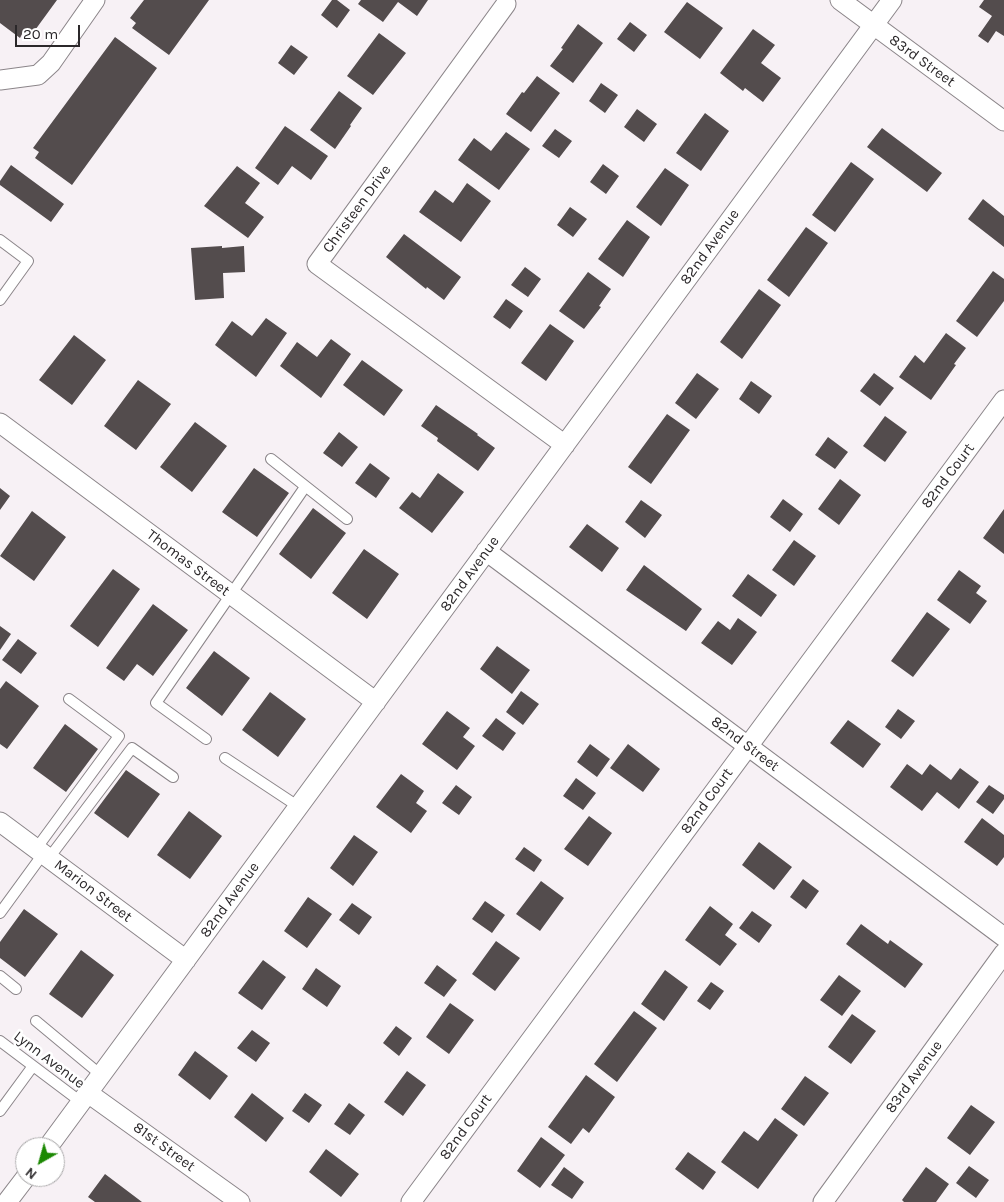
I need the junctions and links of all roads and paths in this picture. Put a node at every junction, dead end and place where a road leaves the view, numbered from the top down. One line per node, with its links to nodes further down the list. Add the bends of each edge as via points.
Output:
1 (95, 0): 6 (street, via 51,63 38,75)
2 (840, 0): 5 (street, 83rd Street)
3 (892, 0): 5 (street, 82nd Avenue)
4 (506, 4): 12 (street, Christeen Drive, via 317,264)
5 (874, 25): 7 (street, 83rd Street); 12 (street, 82nd Avenue)
6 (0, 80)
7 (1004, 121)
8 (0, 240): 9 (lane, via 28,261)
9 (0, 300)
10 (1004, 400): 21 (street, 82nd Court)
11 (0, 423): 17 (street, Thomas Street)
12 (565, 445): 16 (street, 82nd Avenue)
13 (271, 459): 14 (lane)
14 (306, 487): 15 (lane); 17 (lane)
15 (348, 519)
16 (486, 552): 19 (street, 82nd Avenue); 21 (street, 82nd Street)
17 (231, 595): 19 (street, Thomas Street); 20 (lane, via 156,703)
18 (69, 698): 26 (lane, via 119,736)
19 (376, 702): 24 (street, 82nd Avenue)
20 (206, 739)
21 (748, 746): 28 (street, 82nd Street); 43 (street, 82nd Court)
22 (226, 758): 24 (lane)
23 (173, 777): 26 (lane, via 132,748)
24 (298, 806): 30 (street, 82nd Avenue)
25 (0, 822): 26 (street, Marion Street)
26 (43, 854): 27 (lane); 30 (street, Marion Street)
27 (0, 913)
28 (1004, 937)
29 (1004, 953): 44 (street, 83rd Avenue)
30 (186, 960): 36 (street, 82nd Avenue)
31 (0, 976): 32 (lane)
32 (16, 989)
33 (36, 1021): 36 (lane)
34 (0, 1041): 35 (lane, Lynn Avenue)
35 (33, 1066): 37 (lane, Lynn Avenue); 38 (lane)
36 (101, 1075): 37 (street, 82nd Avenue)
37 (84, 1097): 39 (street, 82nd Avenue); 42 (street, 81st Street)
38 (0, 1111)
39 (55, 1137)
40 (18, 1187): 41 (street)
41 (7, 1202)
42 (240, 1202)
43 (411, 1202)
44 (823, 1202)

